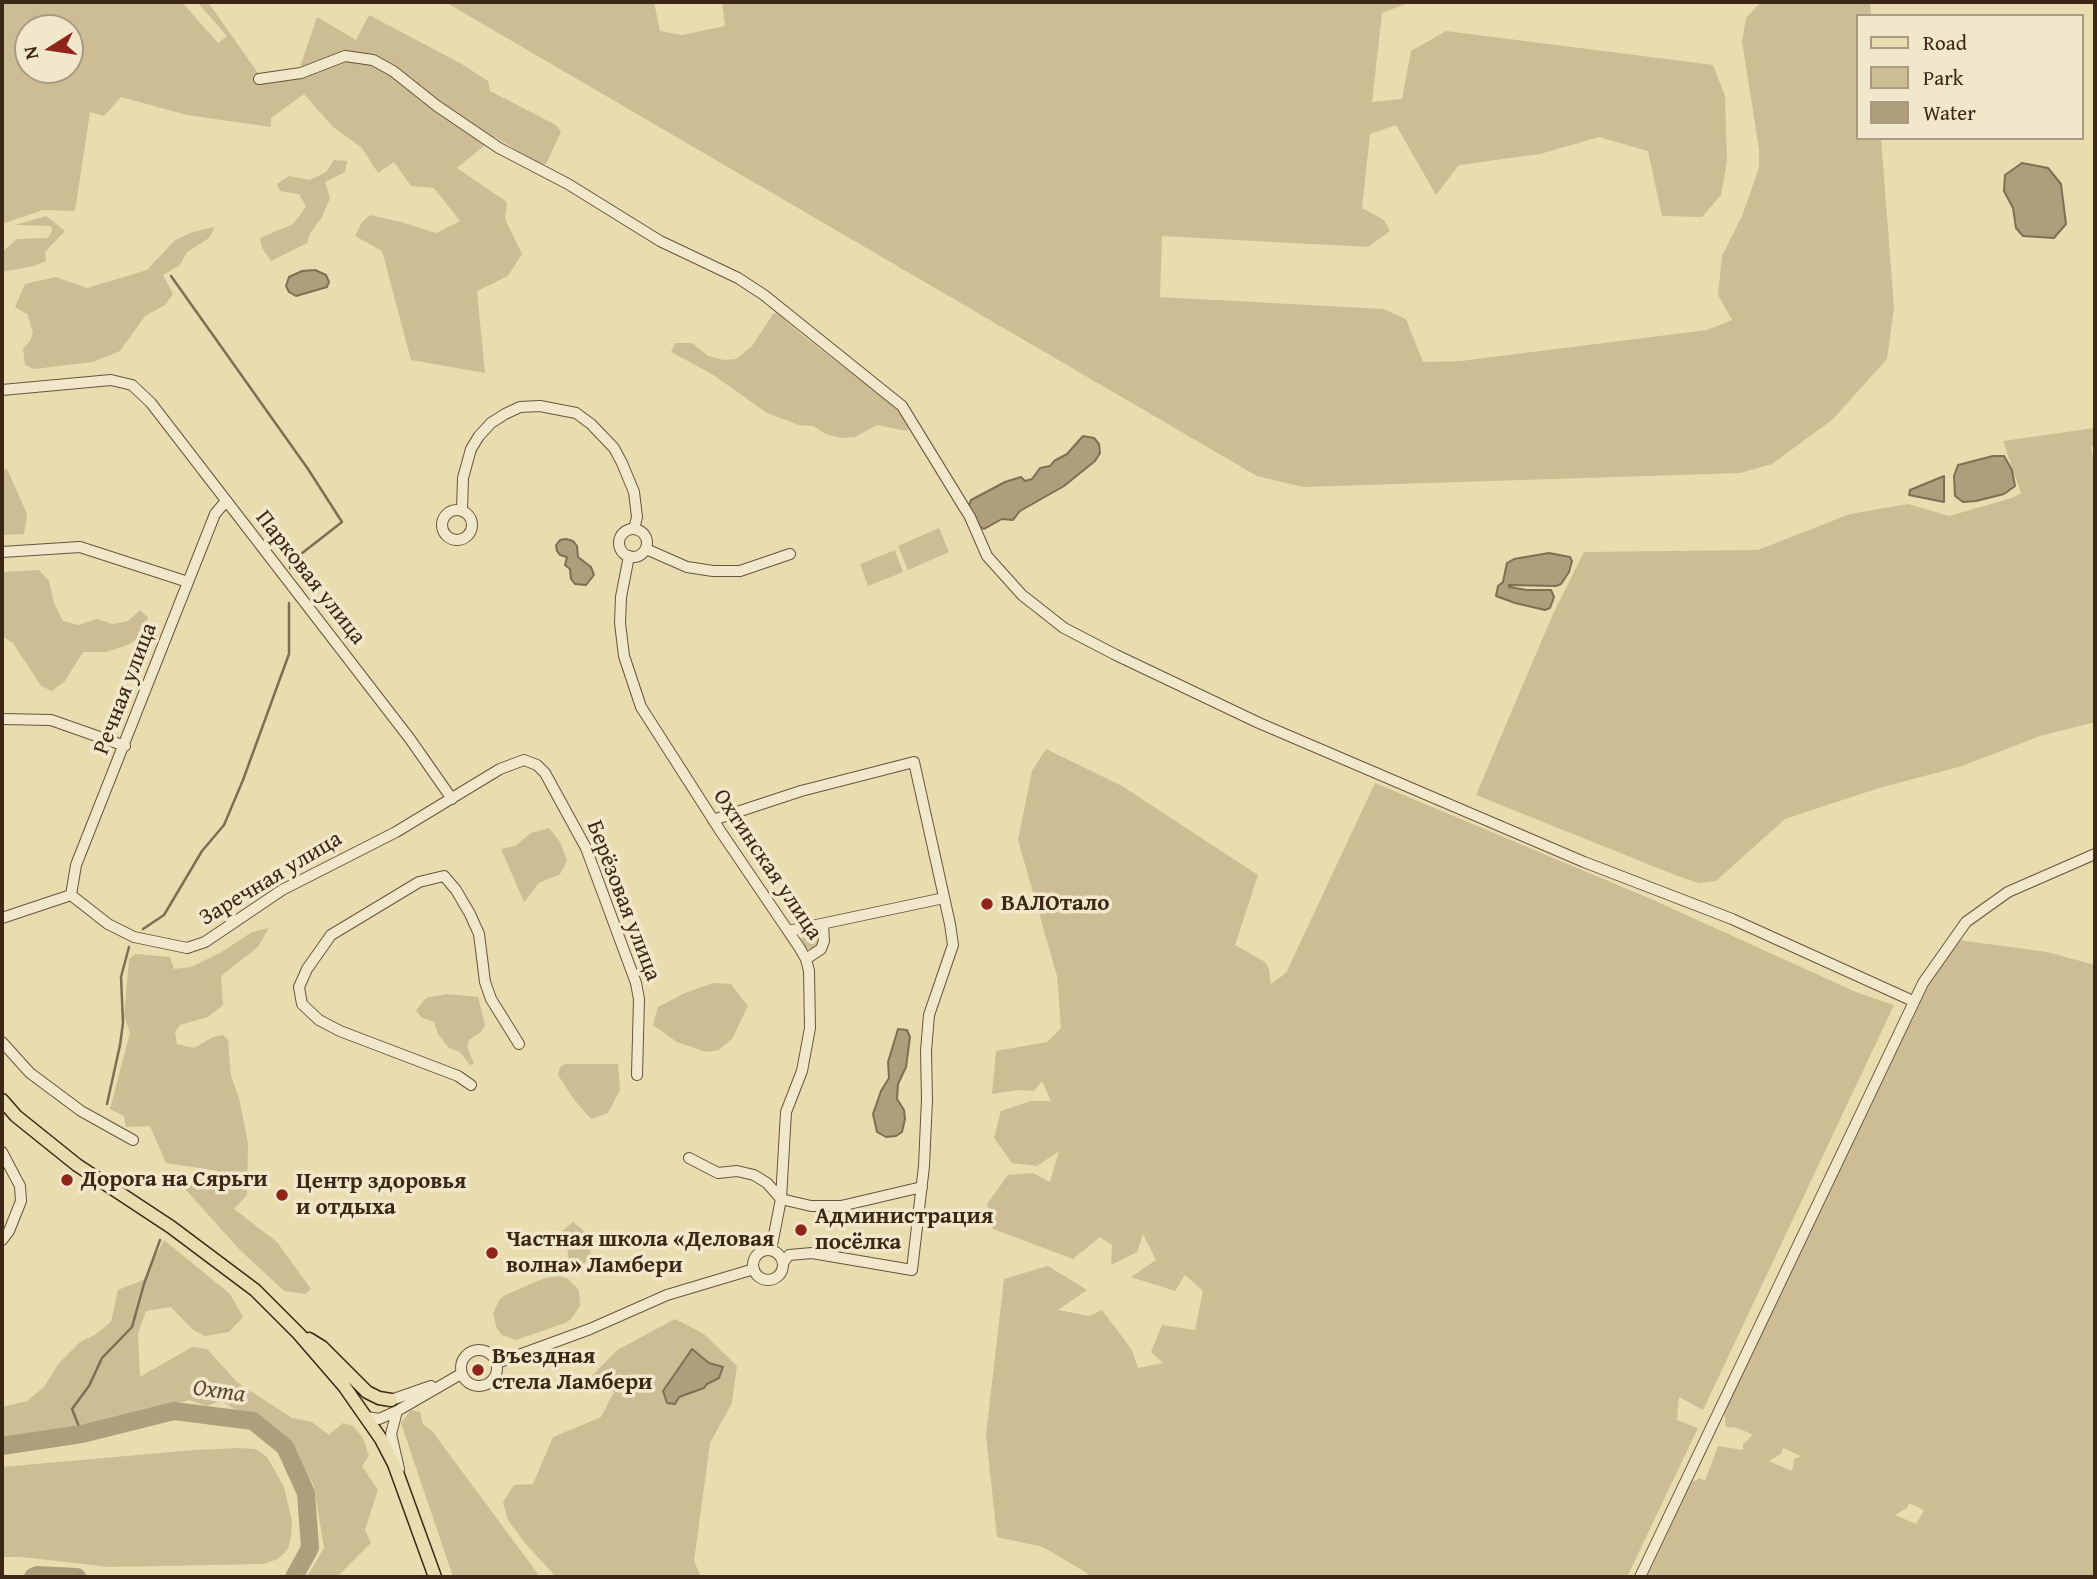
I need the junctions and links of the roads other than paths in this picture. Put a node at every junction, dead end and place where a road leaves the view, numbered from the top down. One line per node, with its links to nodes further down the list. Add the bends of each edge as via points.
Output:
1 (259, 79): 23 (street, via 302,73 345,56 373,60 499,148 764,295 902,406 970,517 987,555 1022,595 1064,628 1259,723 1584,862 1732,919)
2 (2, 390): 3 (street, Парковая улица, via 111,380 132,385)
3 (226, 501): 10 (street, Речная улица, via 215,514); 14 (street, Парковая улица)
4 (462, 511): 5 (street, Охтинская улица, via 463,478 479,436 505,414 540,406 576,413 614,448 634,492)
5 (634, 528): 6 (street, Охтинская улица, via 645,534); 9 (street, Охтинская улица, via 625,531 618,544)
6 (646, 549): 8 (street, via 687,567 713,571 740,571); 9 (street, via 641,555)
7 (2, 552): 10 (street, via 80,547)
8 (790, 554)
9 (629, 556): 15 (street, Охтинская улица, via 620,623 630,679 641,707)
10 (188, 582): 12 (street, Речная улица)
11 (2, 719): 12 (street, via 51,719)
12 (125, 746): 17 (street, Речная улица, via 76,865)
13 (524, 760): 14 (street, Заречная улица, via 500,769); 26 (street, Берёзовая улица, via 545,773 586,848 636,984)
14 (452, 799): 17 (street, Заречная улица, via 282,890 228,928 187,948 134,937 108,925)
15 (713, 820): 18 (street, via 800,791 914,762); 21 (street, Охтинская улица)
16 (2095, 854): 23 (street, via 2008,892 1966,922)
17 (71, 895): 19 (street)
18 (944, 898): 20 (street); 32 (street, via 953,946 929,1015)
19 (2, 918)
20 (824, 923): 21 (street); 22 (street, via 821,949)
21 (788, 931): 22 (street, Охтинская улица)
22 (806, 959): 33 (street, Охтинская улица, via 810,1028 802,1071 786,1112)
23 (1913, 1001): 45 (street)
24 (2, 1042): 29 (street, via 30,1073 81,1111)
25 (519, 1044): 27 (street, via 491,999 479,934 444,876 419,882 331,935 299,987 302,1004 341,1031)
26 (637, 1075)
27 (471, 1085)
28 (2, 1100): 38 (main road, via 77,1165 255,1290)
29 (133, 1140)
30 (2, 1152): 34 (street, via 20,1186 21,1201)
31 (689, 1158): 33 (street, via 718,1173 754,1175)
32 (922, 1187): 33 (street, via 841,1206); 36 (street, via 912,1270 812,1254 789,1255)
33 (781, 1199): 35 (street, Охтинская улица)
34 (2, 1240)
35 (771, 1250): 36 (street); 37 (street, via 755,1257)
36 (783, 1263): 37 (street, via 783,1270 772,1280 758,1277)
37 (754, 1269): 39 (street, via 667,1294)
38 (299, 1334): 41 (main road, via 322,1347 367,1392); 42 (main road)
39 (497, 1363): 40 (street, via 492,1382 483,1387); 40 (street, via 492,1355 475,1350 461,1362)
40 (456, 1377): 41 (street)
41 (394, 1405): 42 (main road, via 373,1406); 43 (street, via 391,1434)
42 (367, 1417): 43 (main road)
43 (400, 1480): 44 (main road)
44 (435, 1577)
45 (1640, 1577)

